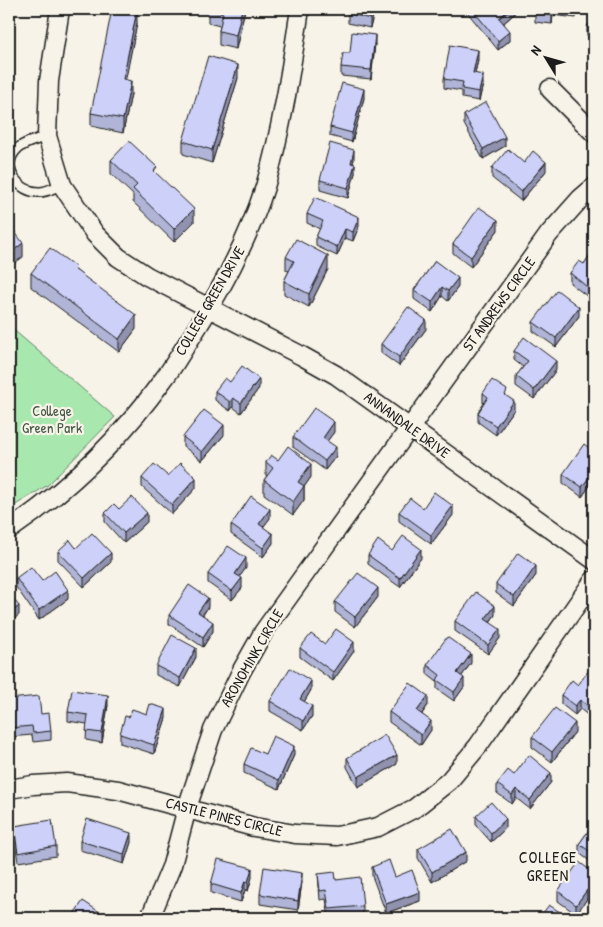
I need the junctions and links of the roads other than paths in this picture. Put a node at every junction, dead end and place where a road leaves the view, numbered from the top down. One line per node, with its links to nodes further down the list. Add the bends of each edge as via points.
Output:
1 (60, 9): 5 (street, via 49,81)
2 (300, 9): 8 (street, COLLEGE GREEN DRIVE, via 282,120 265,186 236,262)
3 (550, 89): 4 (street)
4 (594, 133)
5 (47, 136): 6 (street); 6 (lane, via 15,151 9,172 19,186 33,191 41,192)
6 (62, 185): 8 (street, ANNANDALE DRIVE, via 95,234 118,257 147,276)
7 (594, 187): 9 (street, ST ANDREWS CIRCLE, via 549,234)
8 (210, 308): 9 (street, ANNANDALE DRIVE, via 336,375); 10 (street, COLLEGE GREEN DRIVE, via 163,380 127,425 88,466)
9 (410, 427): 11 (street, ANNANDALE DRIVE); 14 (street, ARONOMINK CIRCLE, via 264,631 213,730)
10 (9, 530)
11 (594, 560)
12 (594, 580): 14 (street, CASTLE PINES CIRCLE, via 478,746 449,782 415,808 378,828 336,836 294,834)
13 (9, 789): 14 (street, CASTLE PINES CIRCLE, via 67,783 118,790)
14 (187, 808): 15 (street, ARONOMINK CIRCLE, via 172,865)
15 (150, 918)

